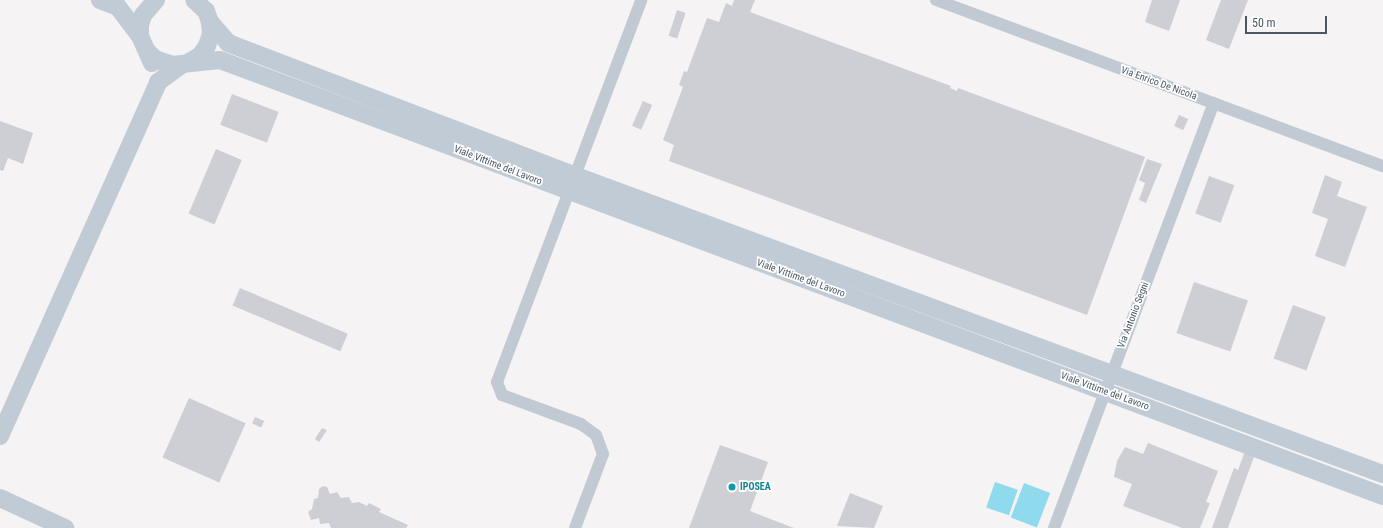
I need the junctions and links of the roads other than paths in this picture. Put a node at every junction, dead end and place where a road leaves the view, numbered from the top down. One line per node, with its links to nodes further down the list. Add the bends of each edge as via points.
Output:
1 (100, 0): 5 (street)
2 (155, 0): 5 (street); 7 (street, via 143,15)
3 (641, 0): 13 (street)
4 (936, 0): 11 (street, Via Enrico De Nicola)
5 (118, 7): 7 (street)
6 (204, 8): 9 (street, via 210,34 207,46 200,56); 13 (street, Viale Vittime del Lavoro, via 228,43)
7 (140, 36): 8 (street)
8 (148, 52): 9 (street, via 163,63); 10 (street)
9 (185, 64): 10 (street); 13 (street, Viale Vittime del Lavoro, via 220,60)
10 (158, 82): 16 (street)
11 (1214, 103): 12 (street, Via Enrico De Nicola); 14 (street, Via Antonio Segni)
12 (1383, 166)
13 (572, 184): 14 (street, Viale Vittime del Lavoro); 15 (street, Viale Vittime del Lavoro); 22 (street, via 497,382 502,395 581,424 596,435 603,454)
14 (1111, 373): 15 (street, Via Antonio Segni); 17 (street, Viale Vittime del Lavoro)
15 (1104, 391): 19 (street, Viale Vittime del Lavoro); 23 (street, Via Antonio Segni)
16 (0, 436)
17 (1383, 474)
18 (0, 484): 20 (street)
19 (1383, 496)
20 (7, 501): 21 (street)
21 (65, 528)
22 (575, 528)
23 (1054, 528)

